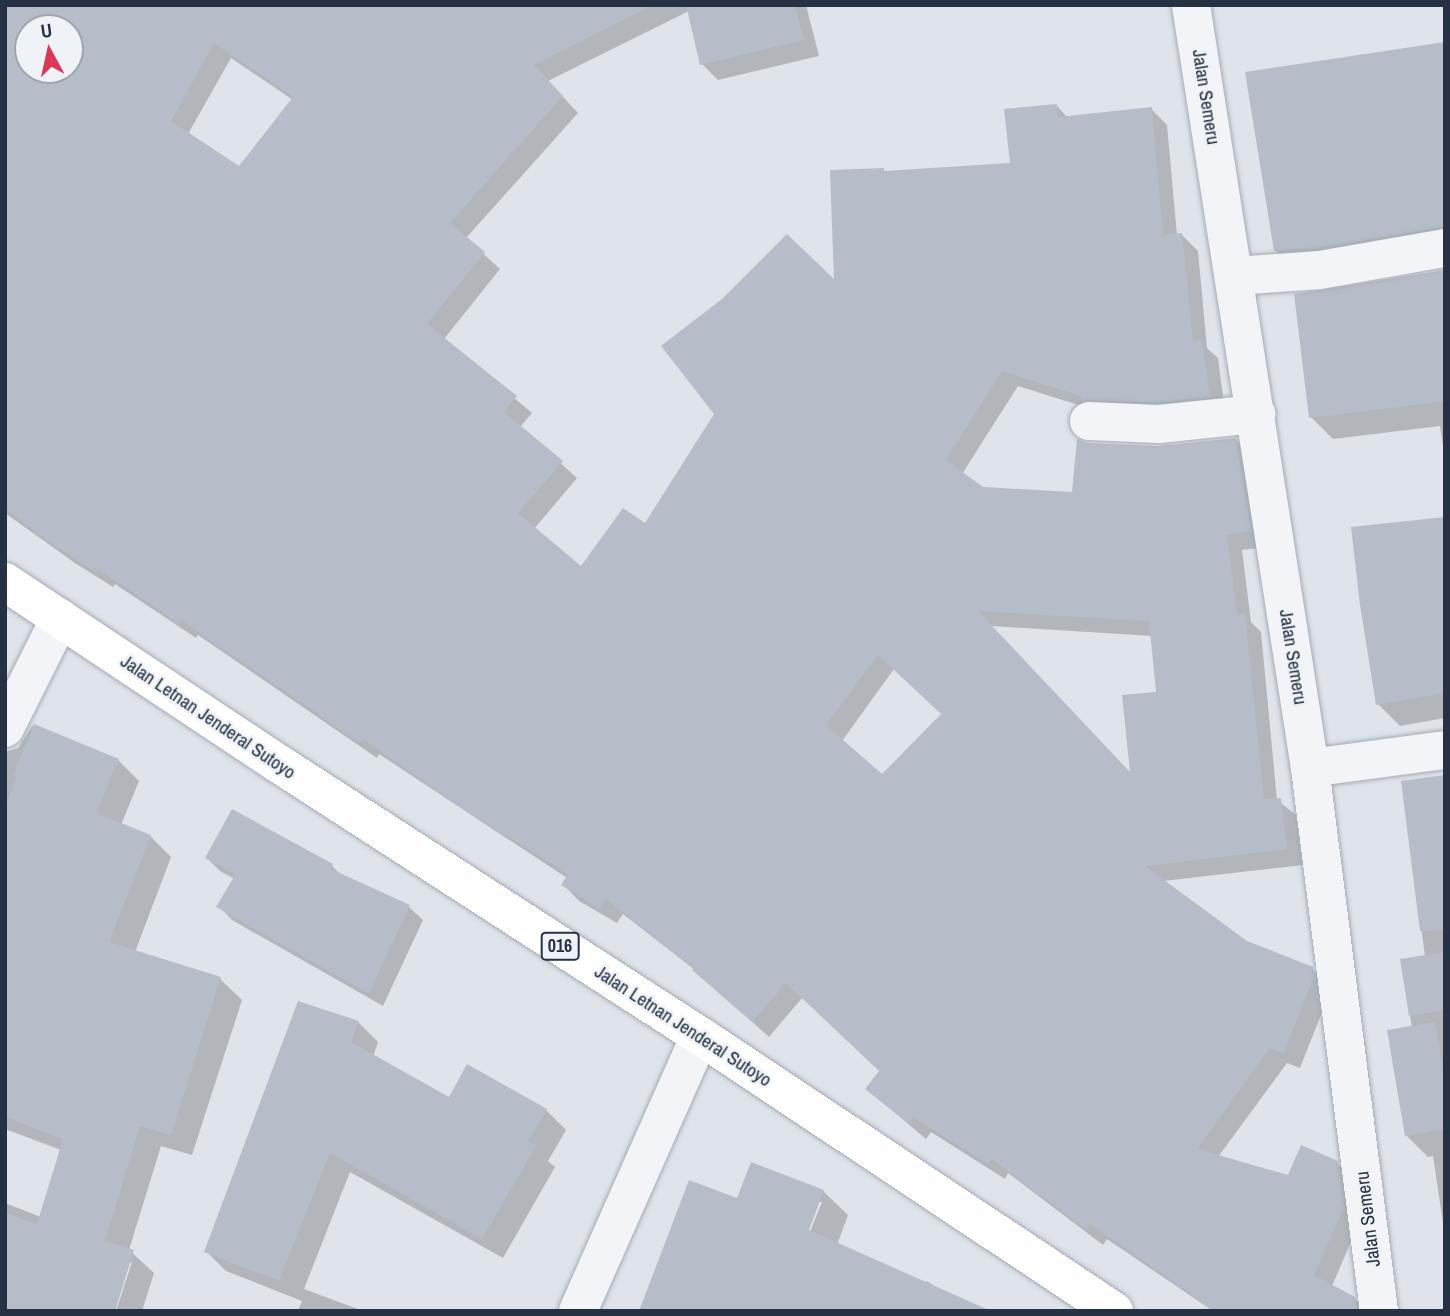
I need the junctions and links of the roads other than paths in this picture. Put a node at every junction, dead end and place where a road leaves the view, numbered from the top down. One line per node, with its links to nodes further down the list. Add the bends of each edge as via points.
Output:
1 (1191, 5): 3 (street, Jalan Semeru)
2 (1445, 248): 3 (street, via 1320,270)
3 (1235, 276): 4 (street, Jalan Semeru)
4 (1256, 414): 5 (street, via 1159,424); 10 (street, Jalan Semeru)
5 (1089, 421)
6 (5, 582): 7 (main road, Jalan Letnan Jenderal Sutoyo / 016)
7 (60, 618): 8 (street); 11 (main road, Jalan Letnan Jenderal Sutoyo / 016)
8 (5, 728)
9 (1445, 750): 10 (street)
10 (1310, 768): 14 (street, Jalan Semeru)
11 (700, 1036): 12 (street); 13 (main road, Jalan Letnan Jenderal Sutoyo / 016)
12 (578, 1311)
13 (1114, 1311)
14 (1379, 1311)

